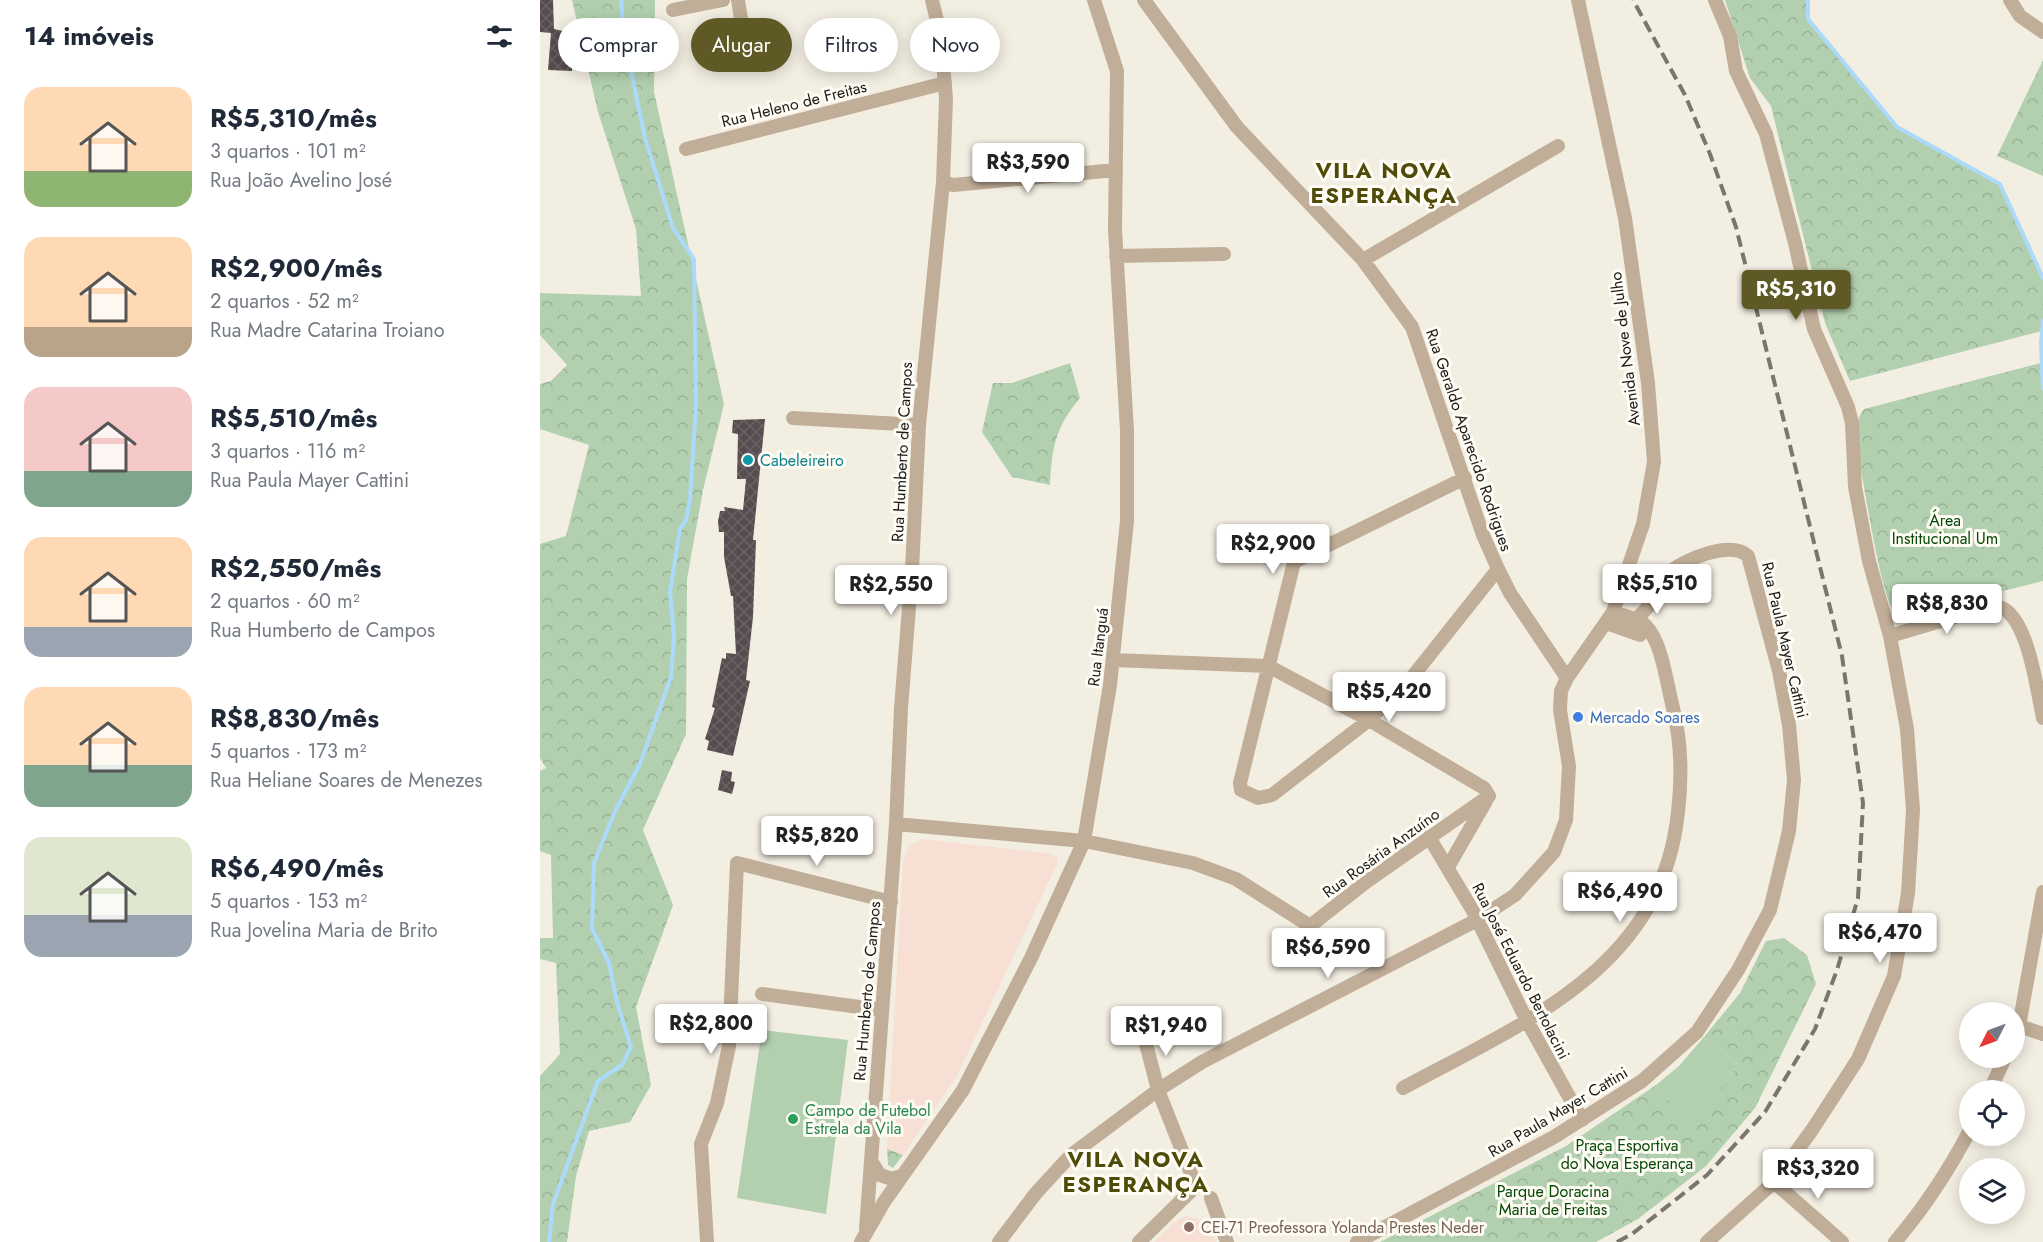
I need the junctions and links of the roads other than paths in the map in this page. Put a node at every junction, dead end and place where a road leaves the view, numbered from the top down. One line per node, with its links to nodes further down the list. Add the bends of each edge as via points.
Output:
1 (723, 0): 9 (street)
2 (738, 0): 10 (street)
3 (932, 0): 12 (street, Rua Humberto de Campos, via 941,36)
4 (1094, 0): 15 (street, Rua Itanguá, via 1117,71)
5 (1144, 0): 19 (street, Rua Geraldo Aparecido Rodrigues, via 1237,127)
6 (1578, 0): 25 (street, Avenida Nove de Julho, via 1625,218 1648,383 1654,462 1642,524)
7 (1715, 0): 28 (street, via 1730,36 1736,72 1766,134 1814,329 1848,407 1855,487 1869,561)
8 (2010, 0): 11 (street, via 2020,16)
9 (673, 10)
10 (741, 18)
11 (2043, 32)
12 (945, 82): 14 (street, Rua Heleno de Freitas); 16 (street, Rua Humberto de Campos)
13 (1558, 146): 19 (street)
14 (687, 149)
15 (1116, 170): 16 (street, via 953,185); 18 (street, Rua Itanguá)
16 (943, 182): 21 (street, Rua Humberto de Campos)
17 (1224, 254): 18 (street)
18 (1116, 256): 31 (street, Rua Itanguá, via 1127,430 1127,521)
19 (1363, 260): 22 (street, Rua Geraldo Aparecido Rodrigues, via 1412,327)
20 (793, 418): 21 (street)
21 (919, 425): 37 (street, Rua Humberto de Campos)
22 (1465, 478): 23 (street, Rua Geraldo Aparecido Rodrigues); 32 (street, via 1298,558 1291,566)
23 (1498, 569): 33 (street, Rua Geraldo Aparecido Rodrigues); 35 (street, via 1413,676)
24 (1656, 594): 26 (street, Rua Paula Mayer Cattini, via 1647,609); 29 (street, Rua Paula Mayer Cattini, via 1652,622); 53 (street, Rua Paula Mayer Cattini, via 1669,573 1706,554 1734,548 1742,550 1752,563 1789,725 1794,780 1789,831 1770,910 1738,970 1697,1032 1642,1081)
25 (1610, 618): 26 (street); 27 (street); 33 (street, Avenida Nove de Julho)
26 (1634, 619): 27 (street, via 1633,627); 29 (street, via 1646,626)
27 (1639, 634): 30 (street)
28 (1890, 636): 34 (street, via 1991,606 2003,609 2022,632); 57 (street, via 1907,729 1913,810 1908,893 1894,976 1858,1059)
29 (1655, 640): 30 (street)
30 (1661, 659): 47 (street, via 1677,725 1681,791 1675,845 1656,897 1631,934 1593,974)
31 (1113, 660): 32 (street); 39 (street, Rua Itanguá)
32 (1268, 666): 35 (street); 35 (street, via 1241,790 1258,798 1272,795)
33 (1567, 678): 43 (street, via 1561,691 1560,710 1569,766 1566,820 1554,852 1533,878 1515,896)
34 (2043, 718)
35 (1369, 720): 36 (street, via 1484,788)
36 (1489, 796): 38 (street, Rua Rosária Anzuíno); 40 (street)
37 (896, 824): 39 (street); 42 (street, Rua Humberto de Campos)
38 (1429, 837): 39 (street, Rua Rosária Anzuíno, via 1310,926 1236,879 1193,863); 40 (street, Rua José Eduardo Bertolacini)
39 (1084, 841): 56 (street, Rua Itanguá, via 1031,958 963,1090)
40 (1448, 867): 43 (street, Rua José Eduardo Bertolacini)
41 (2043, 892): 45 (street)
42 (891, 902): 46 (street, Rua Humberto de Campos); 60 (street, via 737,863 729,1046 717,1103 701,1144)
43 (1478, 920): 47 (street, Rua José Eduardo Bertolacini); 52 (street, via 1202,1062)
44 (762, 993): 46 (street)
45 (2022, 1002)
46 (882, 1010): 55 (street, Rua Humberto de Campos)
47 (1527, 1021): 51 (street); 53 (street, Rua José Eduardo Bertolacini)
48 (1143, 1032): 52 (street)
49 (2025, 1032): 50 (street)
50 (2043, 1034)
51 (1403, 1088)
52 (1158, 1090): 61 (street, via 1071,1155); 62 (street, via 1196,1186)
53 (1582, 1120): 64 (street, Rua Paula Mayer Cattini)
54 (1961, 1146): 67 (street)
55 (870, 1160): 56 (street, via 880,1175 892,1179); 59 (street, Rua Humberto de Campos)
56 (903, 1175): 59 (street, Rua Itanguá)
57 (1774, 1182): 65 (street); 66 (street)
58 (1211, 1198): 63 (street)
59 (863, 1236)
60 (707, 1242)
61 (999, 1242)
62 (1139, 1242)
63 (1227, 1242)
64 (1357, 1242)
65 (1707, 1242)
66 (1842, 1242)
67 (1895, 1242)

